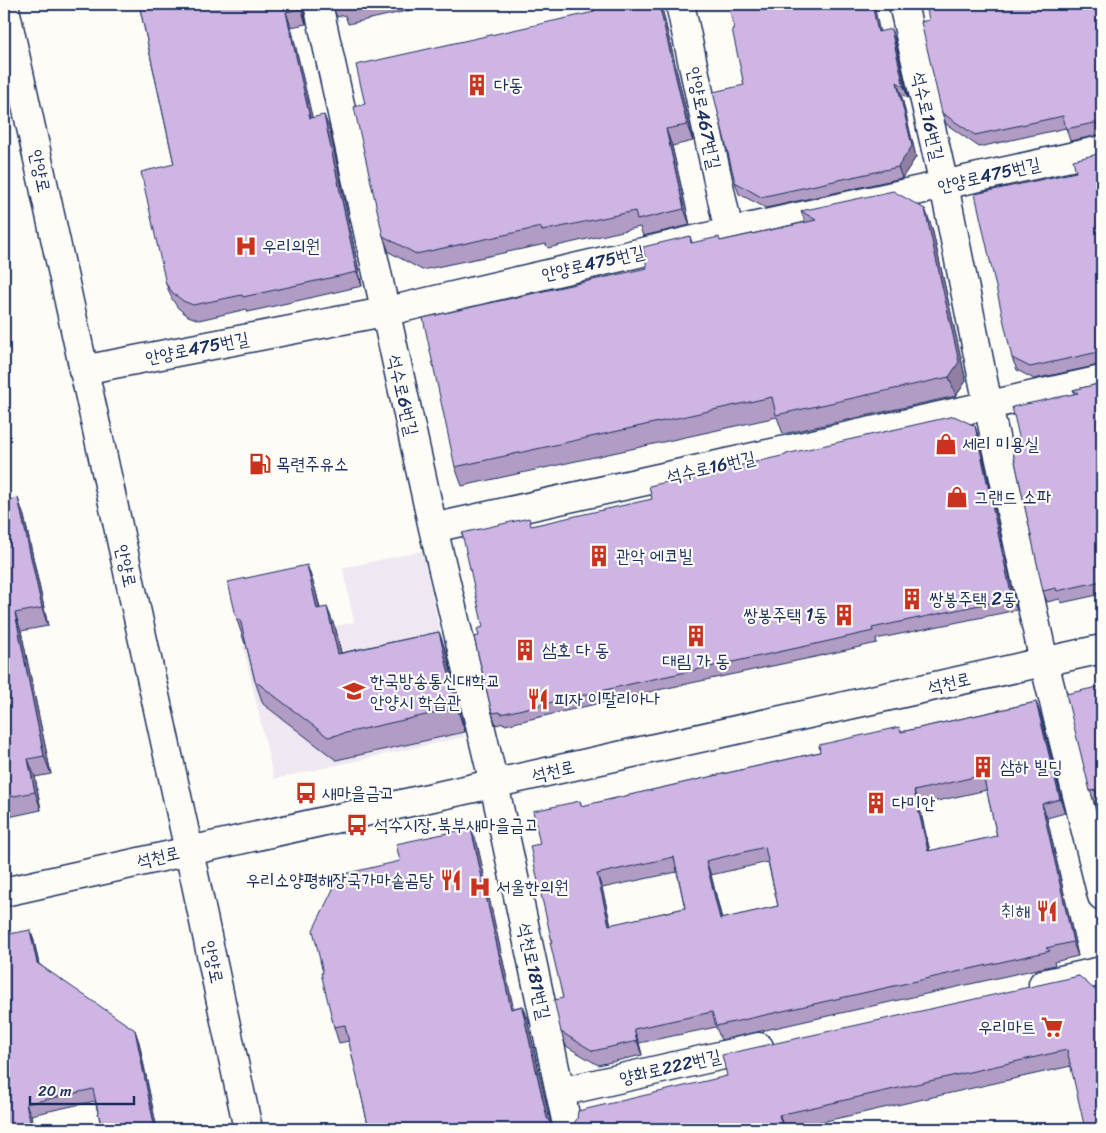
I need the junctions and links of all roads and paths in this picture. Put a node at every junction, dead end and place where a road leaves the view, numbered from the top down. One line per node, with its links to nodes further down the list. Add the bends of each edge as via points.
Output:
1 (4, 4): 9 (street, 안양로)
2 (318, 4): 8 (street, 석수로6번길)
3 (680, 4): 7 (street, 안양로467번길)
4 (903, 4): 6 (street, 석수로16번길)
5 (1102, 150): 6 (street, 안양로475번길)
6 (944, 185): 7 (street, 안양로475번길); 11 (street, 석수로16번길)
7 (729, 232): 8 (street, 안양로475번길)
8 (384, 312): 9 (street, 안양로475번길); 12 (street, 석수로6번길)
9 (83, 370): 16 (street, 안양로)
10 (1102, 380): 11 (street)
11 (988, 405): 12 (street, 석수로16번길); 14 (street, 석수로16번길)
12 (433, 528): 15 (street, 석수로6번길)
13 (1102, 649): 14 (street, 석천로)
14 (1044, 662): 15 (street, 석천로); 18 (street, 석수로16번길)
15 (494, 784): 16 (street, 석천로); 22 (street, 석천로181번길)
16 (189, 850): 17 (street, 석천로); 23 (street, 안양로)
17 (4, 892)
18 (1102, 896)
19 (1102, 971): 20 (street)
20 (1015, 990)
21 (782, 1042): 22 (street, 양화로222번길)
22 (560, 1092): 24 (street, 석천로181번길)
23 (248, 1129)
24 (568, 1129)

